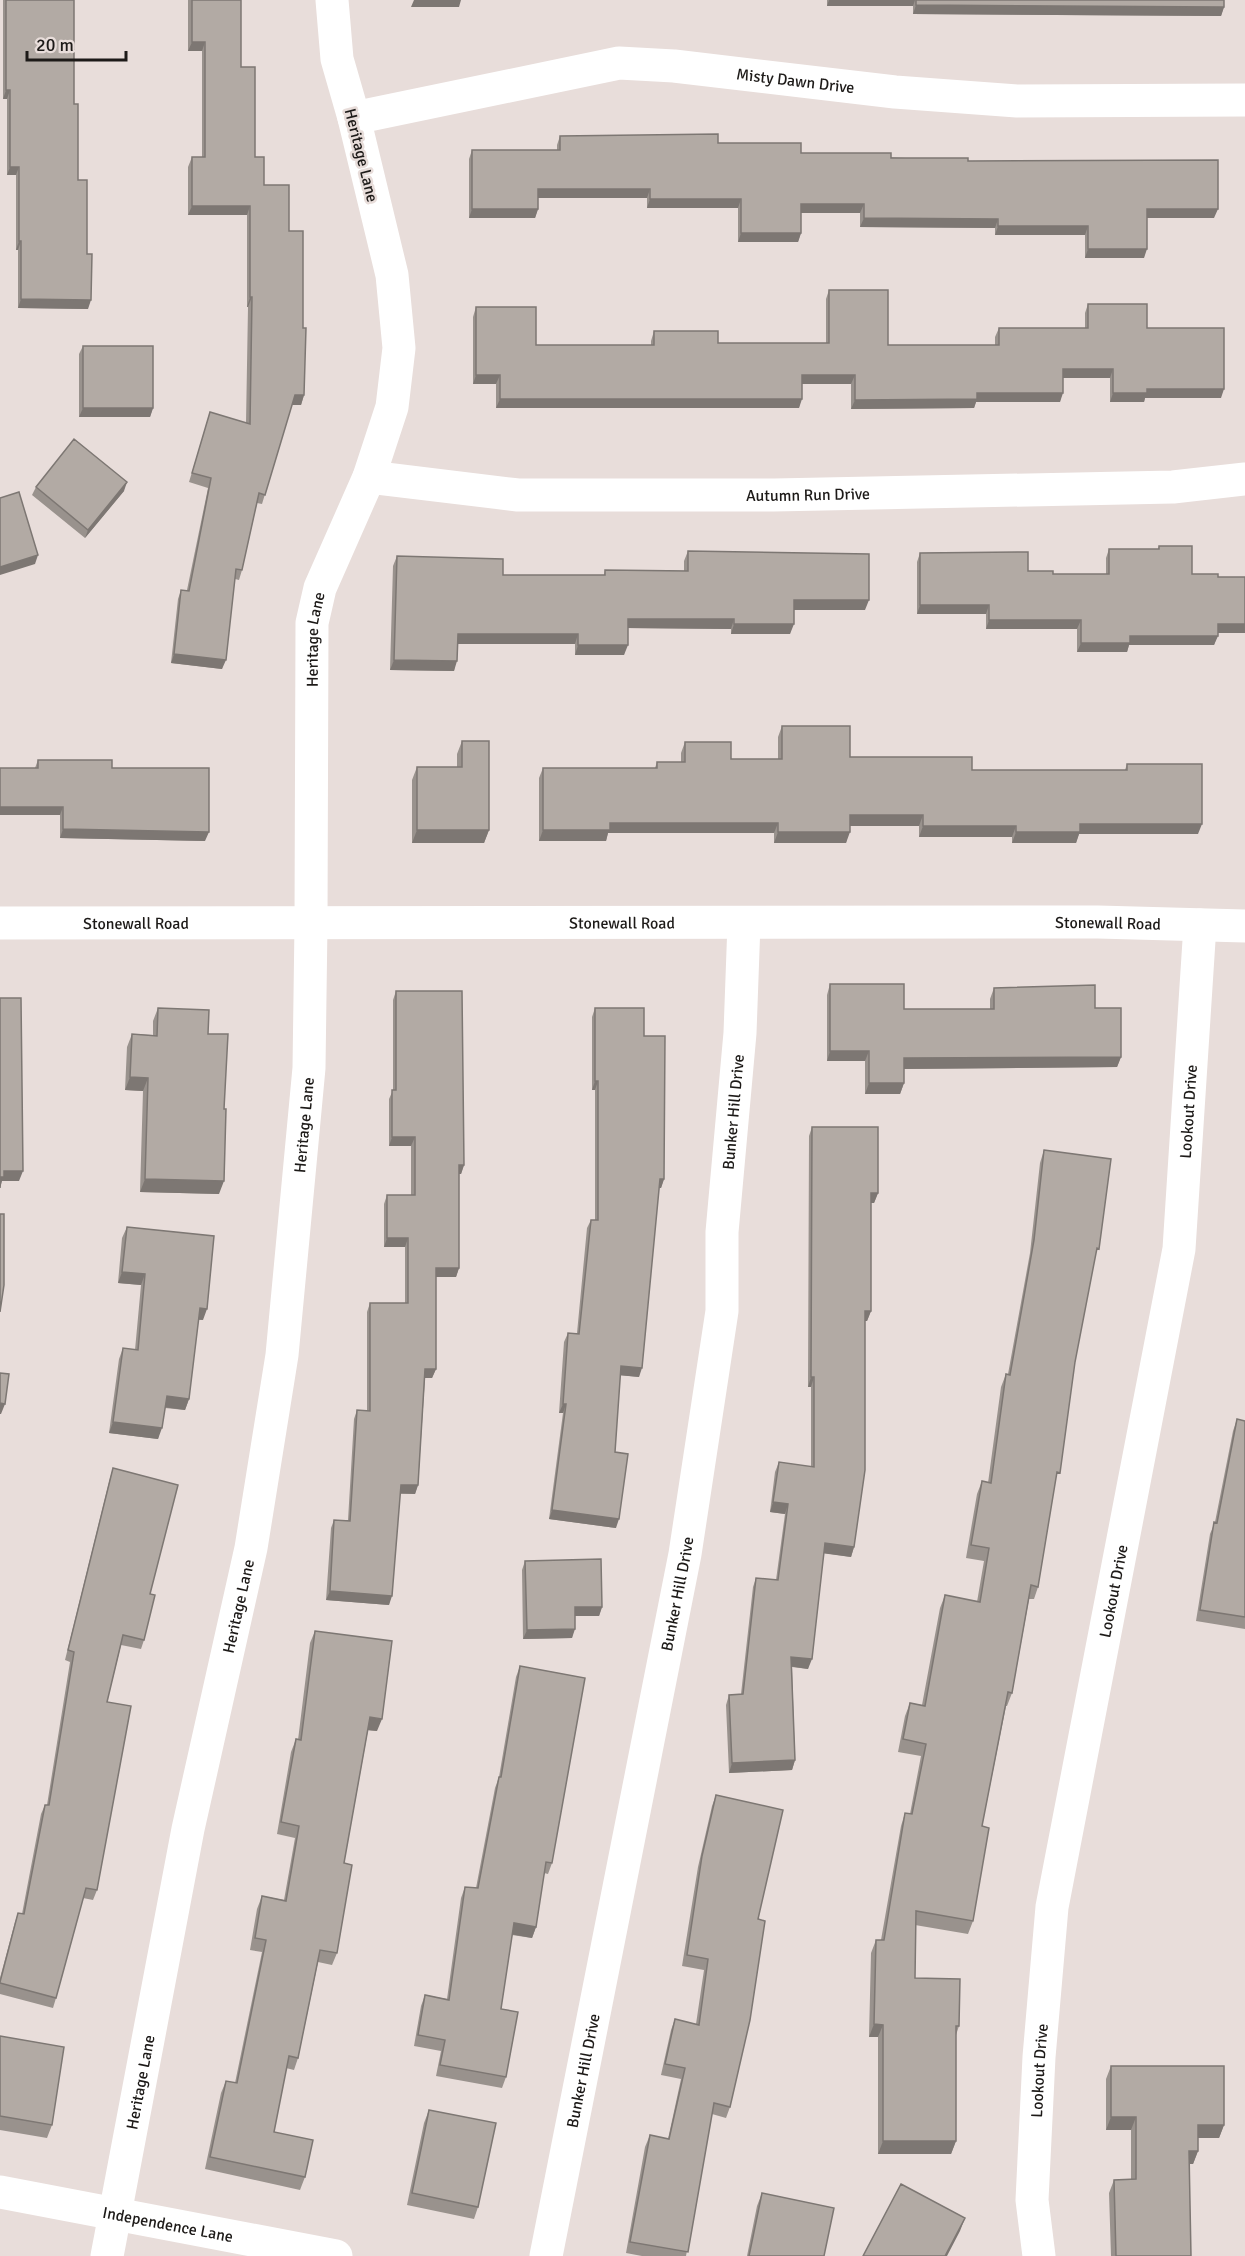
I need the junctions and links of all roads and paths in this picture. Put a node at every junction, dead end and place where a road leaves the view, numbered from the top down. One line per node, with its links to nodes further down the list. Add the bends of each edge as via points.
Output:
1 (332, 0): 3 (street, Heritage Lane, via 337,59)
2 (1245, 100): 3 (street, Misty Dawn Drive, via 1017,101 619,63)
3 (354, 118): 4 (street, Heritage Lane, via 392,275 399,348 392,407)
4 (369, 477): 5 (street, Autumn Run Drive, via 518,495 798,495 1173,487); 8 (street, Heritage Lane, via 320,588 312,623)
5 (1245, 479)
6 (0, 923): 8 (street, Stonewall Road)
7 (744, 923): 8 (street, Stonewall Road); 9 (street, Stonewall Road); 15 (street, Bunker Hill Drive, via 740,1033 722,1232 722,1311 685,1554)
8 (311, 924): 12 (street, Heritage Lane, via 309,1068 282,1355 251,1548 188,1829)
9 (1200, 925): 10 (street, Stonewall Road); 16 (street, Lookout Drive, via 1179,1249 1052,1907 1032,2200)
10 (1245, 926)
11 (0, 2192): 12 (street, Independence Lane)
12 (115, 2214): 13 (street, Heritage Lane); 14 (street, Independence Lane)
13 (107, 2256)
14 (336, 2256)
15 (546, 2256)
16 (1039, 2256)

